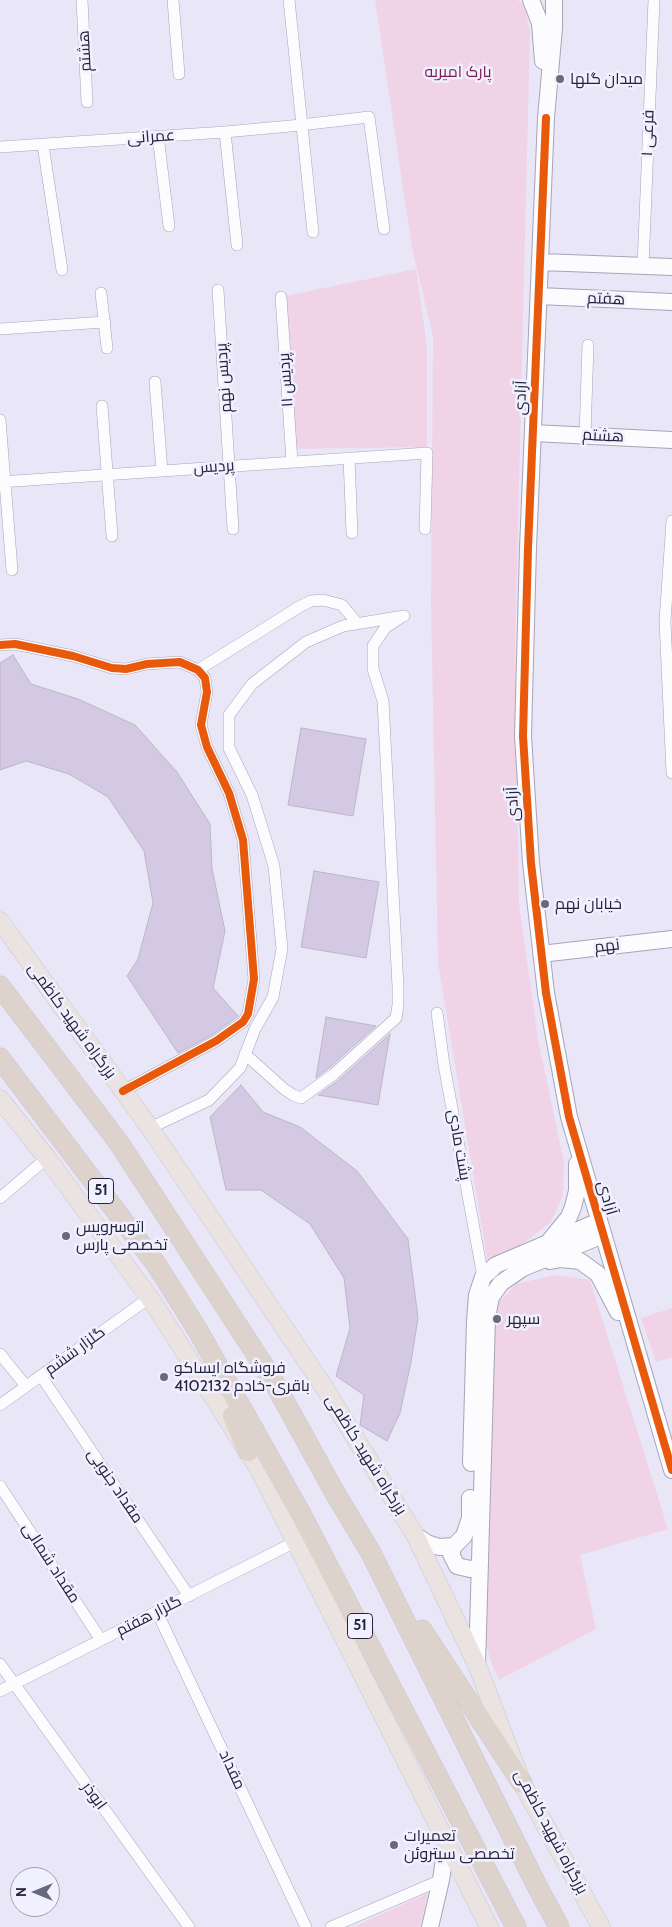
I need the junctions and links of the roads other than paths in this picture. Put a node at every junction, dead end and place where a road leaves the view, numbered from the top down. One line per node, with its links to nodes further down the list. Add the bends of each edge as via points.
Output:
1 (82, 0): 8 (street, هشتم)
2 (173, 0): 7 (street)
3 (289, 0): 10 (street)
4 (531, 0): 9 (street, آزادی, via 540,23)
5 (554, 0): 9 (street, آزادی)
6 (654, 0): 20 (street, فرعی ۱)
7 (179, 74)
8 (87, 102)
9 (546, 118): 19 (street, آزادی)
10 (301, 126): 11 (street, عمرانی); 16 (street, عمرانی, via 369,117); 17 (street)
11 (225, 132): 12 (street, عمرانی); 18 (street)
12 (158, 136): 13 (street, عمرانی); 15 (street)
13 (43, 145): 14 (street, عمرانی); 22 (street)
14 (0, 147)
15 (169, 226)
16 (384, 229)
17 (313, 232)
18 (238, 245)
19 (541, 262): 20 (street); 25 (street, آزادی)
20 (642, 266): 21 (street)
21 (672, 267)
22 (62, 270)
23 (218, 290): 40 (street, پردیس نهم)
24 (102, 293): 28 (street)
25 (539, 296): 27 (street, هفتم); 35 (street, آزادی)
26 (281, 298): 39 (street, پردیس ۱۱)
27 (672, 302)
28 (104, 322): 29 (street); 31 (street)
29 (0, 329)
30 (588, 344): 36 (street)
31 (107, 348)
32 (155, 382): 41 (street)
33 (102, 406): 42 (street)
34 (0, 420): 43 (street)
35 (533, 433): 36 (street, هشتم); 56 (street, آزادی, via 523,736)
36 (585, 435): 37 (street, هشتم)
37 (672, 440)
38 (349, 458): 39 (street, پردیس); 46 (street, پردیس, via 427,453); 47 (street)
39 (292, 462): 40 (street, پردیس)
40 (230, 466): 41 (street, پردیس); 45 (street, پردیس نهم)
41 (162, 471): 42 (street, پردیس)
42 (106, 474): 43 (street, پردیس); 48 (street)
43 (2, 481): 49 (street)
44 (672, 521): 53 (street, via 665,621)
45 (234, 529)
46 (425, 529)
47 (352, 533)
48 (112, 536)
49 (12, 570)
50 (358, 624): 52 (street, via 342,605 323,600 311,601); 61 (street, via 343,626 306,642 252,684 229,715 229,748 252,795 274,866 282,949 273,997); 61 (street, via 404,616 385,628 373,646 373,668 383,701 397,977 396,1018 302,1098 284,1089)
51 (0, 645): 52 (street, via 14,644 73,656 112,668 180,662)
52 (198, 670): 63 (street, via 205,678 207,692 201,726 243,840 254,979 248,1014 243,1022 216,1042)
53 (672, 773)
54 (0, 921): 63 (main road, بزرگراه شهید کاظمی)
55 (672, 939): 56 (street, نهم)
56 (541, 954): 65 (street, آزادی)
57 (0, 977): 60 (highway)
58 (0, 986): 60 (highway, 51)
59 (437, 1013): 72 (street, پشت مادی)
60 (32, 1030): 87 (highway, 51, via 119,1144 200,1267 271,1377)
61 (245, 1054): 66 (street, via 240,1068 209,1100)
62 (0, 1058): 75 (highway, 51, via 156,1264)
63 (123, 1092): 66 (main road, بزرگراه شهید کاظمی)
64 (0, 1100): 67 (main road)
65 (569, 1117): 69 (street, آزادی); 70 (street, via 577,1163 577,1192 569,1218)
66 (150, 1128): 84 (main road, بزرگراه شهید کاظمی, via 324,1387)
67 (47, 1158): 68 (street); 74 (main road)
68 (0, 1198)
69 (601, 1228): 70 (street); 71 (street); 76 (street, آزادی)
70 (547, 1243): 72 (street, via 496,1266)
71 (523, 1268): 73 (street, via 501,1282); 76 (street, via 561,1258 580,1260 598,1274)
72 (483, 1277): 73 (street); 86 (street, via 477,1295 475,1321 470,1518 464,1536)
73 (495, 1291): 88 (street, via 487,1318)
74 (149, 1298): 78 (street, گلزار ششم); 81 (main road)
75 (197, 1329): 81 (highway); 104 (highway, 51, via 306,1524)
76 (634, 1342): 82 (street, آزادی)
77 (0, 1354): 79 (street)
78 (41, 1376): 79 (street, گلزار ششم); 89 (street, مقداد جنوبی)
79 (26, 1386): 80 (street, گلزار ششم)
80 (0, 1405)
81 (248, 1451): 85 (main road)
82 (672, 1470)
83 (0, 1486): 91 (street, مقداد شمالی)
84 (415, 1535): 86 (street, via 439,1547); 93 (main road, بزرگراه شهید کاظمی)
85 (297, 1541): 89 (street, گلزار هفتم); 97 (main road)
86 (454, 1546): 88 (street, via 451,1554 457,1566)
87 (371, 1553): 96 (highway); 105 (highway, 51)
88 (479, 1567): 93 (street)
89 (189, 1596): 90 (street, گلزار هفتم)
90 (157, 1612): 91 (street, گلزار هفتم); 100 (street, مقداد)
91 (101, 1640): 94 (street, گلزار هفتم)
92 (0, 1664): 94 (street, ابوذر)
93 (476, 1665): 96 (main road, بزرگراه شهید کاظمی)
94 (14, 1684): 95 (street, گلزار هفتم); 99 (street, ابوذر)
95 (0, 1691)
96 (522, 1783): 106 (main road, بزرگراه شهید کاظمی)
97 (446, 1845): 98 (street); 103 (main road)
98 (441, 1880): 101 (street); 102 (street)
99 (189, 1927)
100 (306, 1927)
101 (331, 1927)
102 (430, 1927)
103 (489, 1927)
104 (516, 1927)
105 (559, 1927)
106 (602, 1927)

